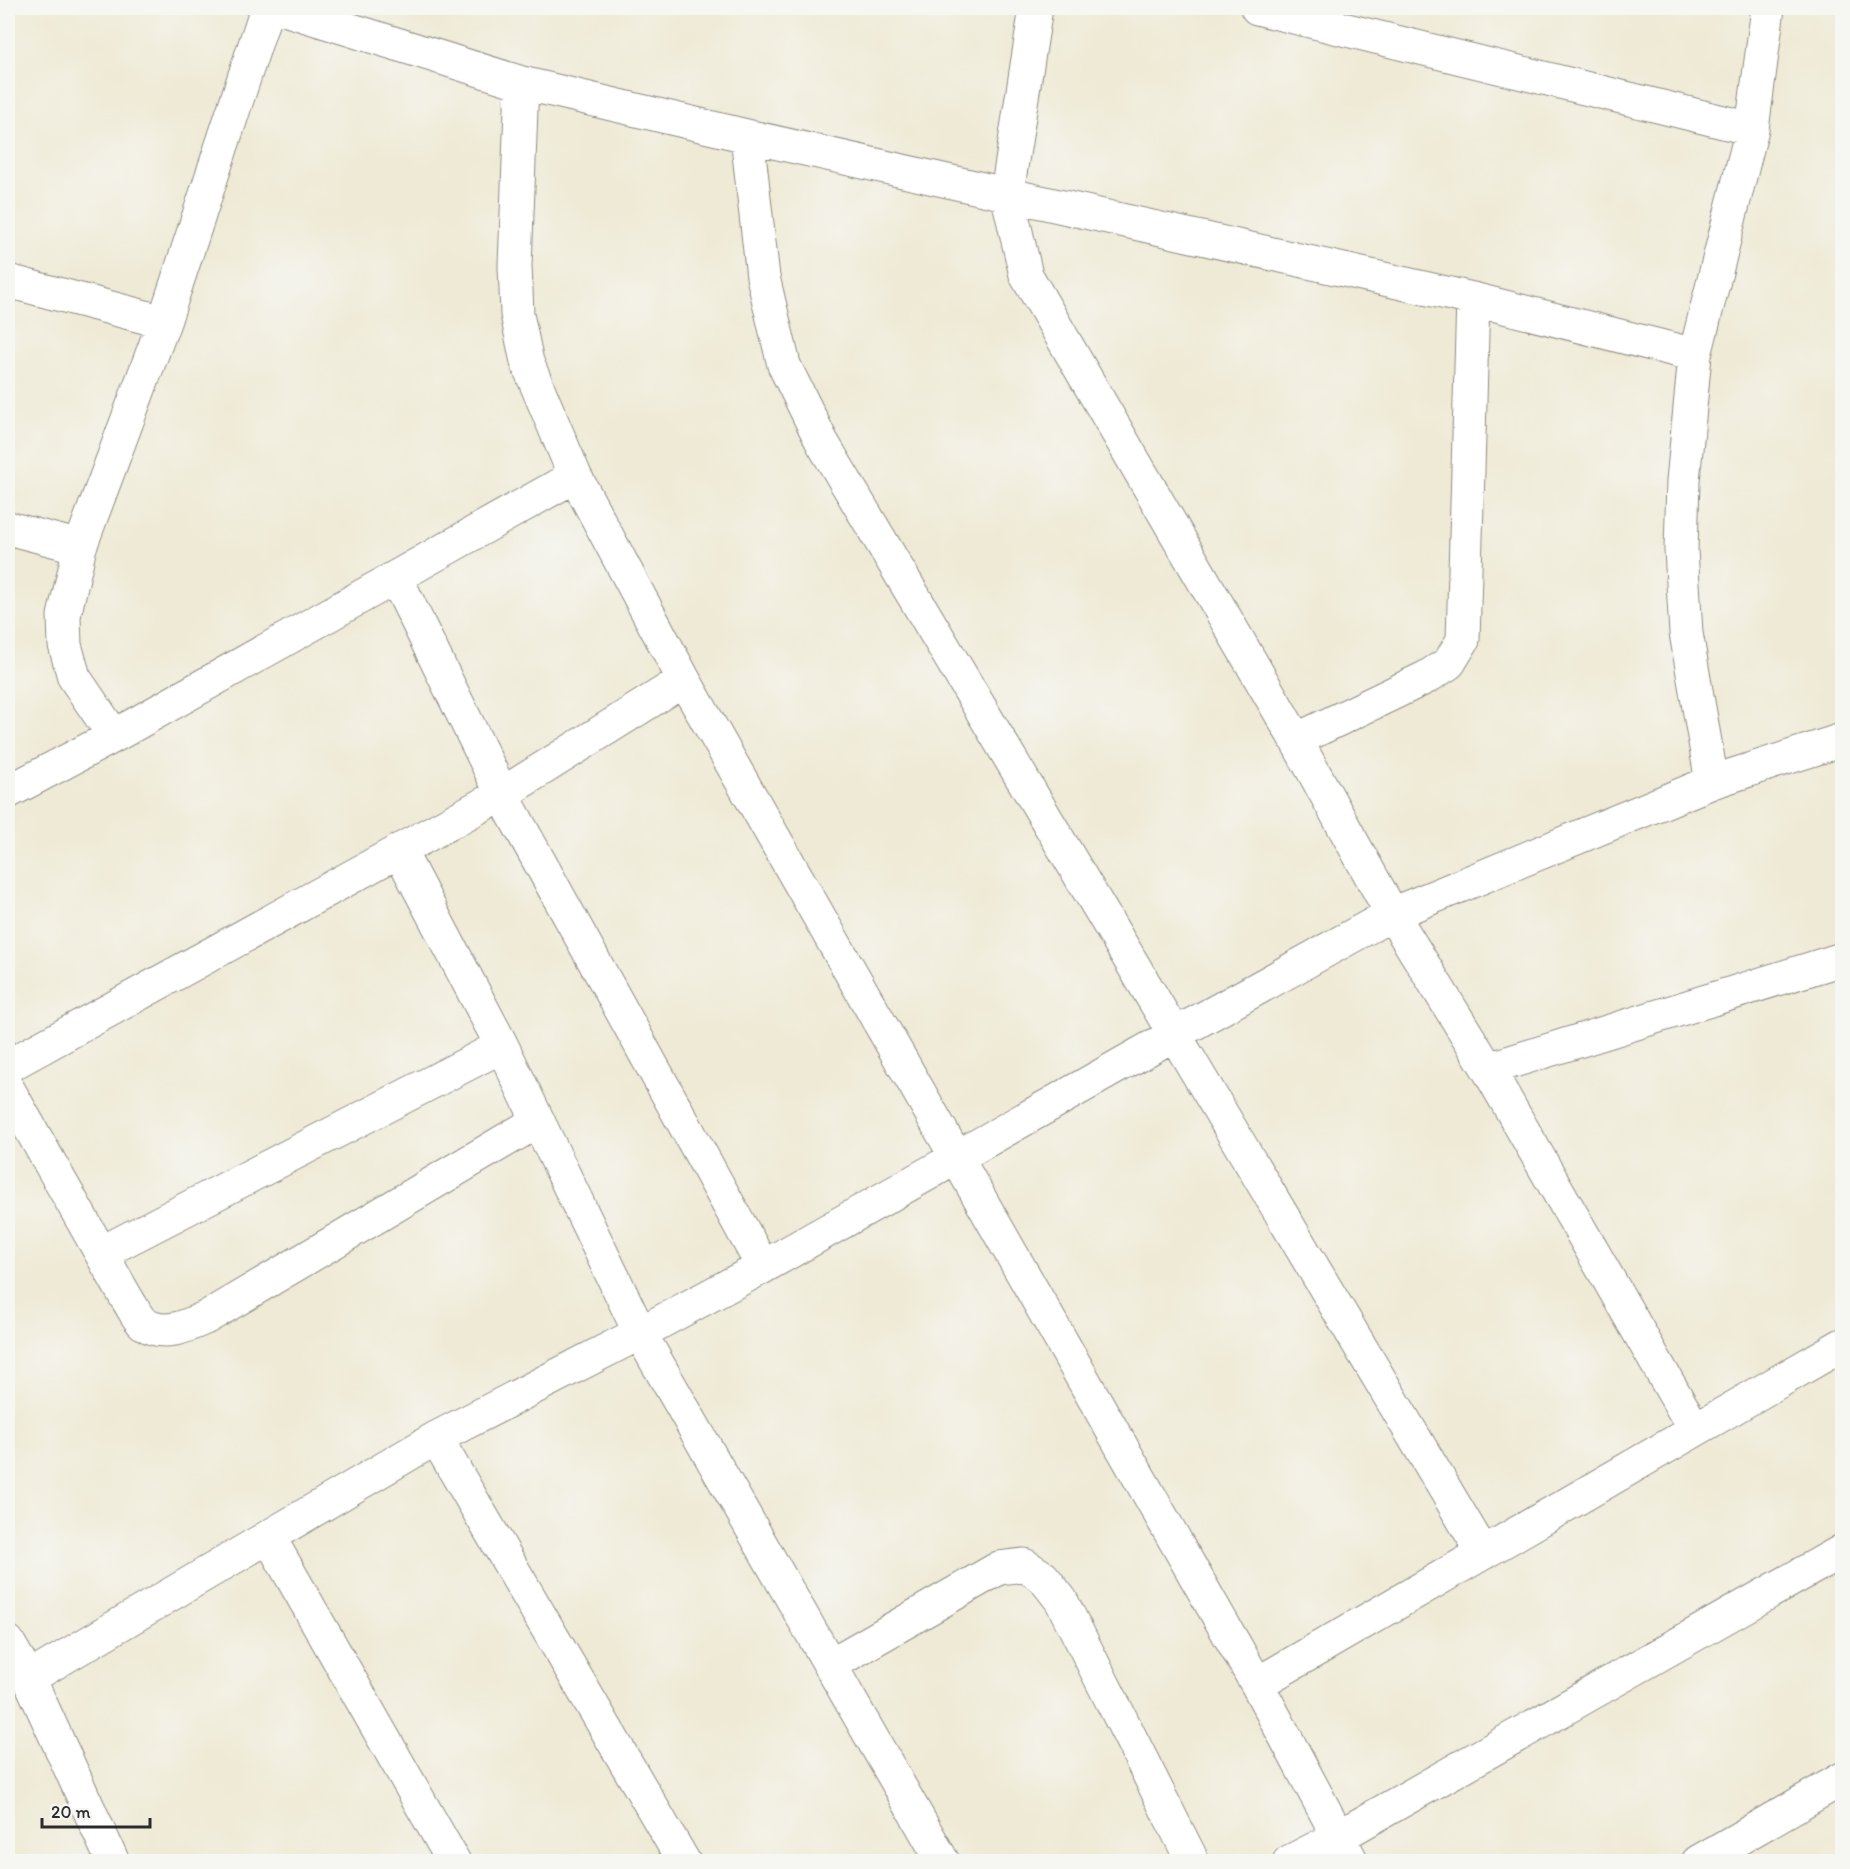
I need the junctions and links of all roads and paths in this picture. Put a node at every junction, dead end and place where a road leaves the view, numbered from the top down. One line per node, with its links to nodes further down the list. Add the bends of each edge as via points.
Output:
1 (267, 8): 12 (street)
2 (281, 8): 6 (street)
3 (1036, 8): 9 (street)
4 (1257, 8): 7 (street)
5 (1768, 8): 7 (street)
6 (522, 83): 8 (street); 14 (street, via 514,266 517,314 527,362)
7 (1752, 129): 13 (street)
8 (747, 136): 9 (street); 28 (street, via 763,277 784,365 822,442)
9 (1007, 193): 11 (street); 20 (street, via 1026,275)
10 (8, 281): 12 (street)
11 (1473, 299): 13 (street); 20 (street, via 1463,640 1449,663 1427,677)
12 (164, 322): 16 (street)
13 (1695, 355): 22 (street, via 1681,550 1686,633)
14 (575, 476): 17 (street); 18 (street)
15 (8, 528): 16 (street)
16 (80, 547): 19 (street, via 64,616 65,645 74,677)
17 (396, 578): 19 (street); 24 (street)
18 (684, 680): 24 (street); 34 (street)
19 (114, 736): 23 (street)
20 (1296, 740): 26 (street)
21 (1842, 740): 22 (street)
22 (1712, 782): 26 (street)
23 (8, 792)
24 (502, 794): 25 (street); 36 (street)
25 (399, 850): 29 (street); 30 (street)
26 (1392, 914): 28 (street); 31 (street)
27 (1842, 959): 31 (street)
28 (1175, 1034): 34 (street); 43 (street)
29 (502, 1046): 33 (street); 35 (street)
30 (8, 1066)
31 (1488, 1069): 39 (street)
32 (8, 1089): 35 (street)
33 (538, 1121): 35 (street, via 180,1330 163,1330 143,1322); 37 (street)
34 (956, 1158): 36 (street); 47 (street)
35 (101, 1252)
36 (763, 1267): 37 (street)
37 (640, 1333): 40 (street); 45 (street)
38 (1842, 1345): 39 (street)
39 (1695, 1431): 43 (street)
40 (436, 1438): 41 (street); 52 (street)
41 (269, 1537): 46 (street); 51 (street)
42 (1842, 1551): 49 (street)
43 (1483, 1553): 47 (street)
44 (8, 1642): 46 (street)
45 (831, 1665): 53 (street); 54 (street, via 999,1568 1024,1565 1042,1577 1061,1600)
46 (29, 1678): 50 (street)
47 (1257, 1684): 49 (street)
48 (1842, 1779): 56 (street)
49 (1345, 1849): 55 (street)
50 (113, 1862)
51 (454, 1862)
52 (684, 1862)
53 (943, 1862)
54 (1193, 1862)
55 (1289, 1862)
56 (1698, 1862)

